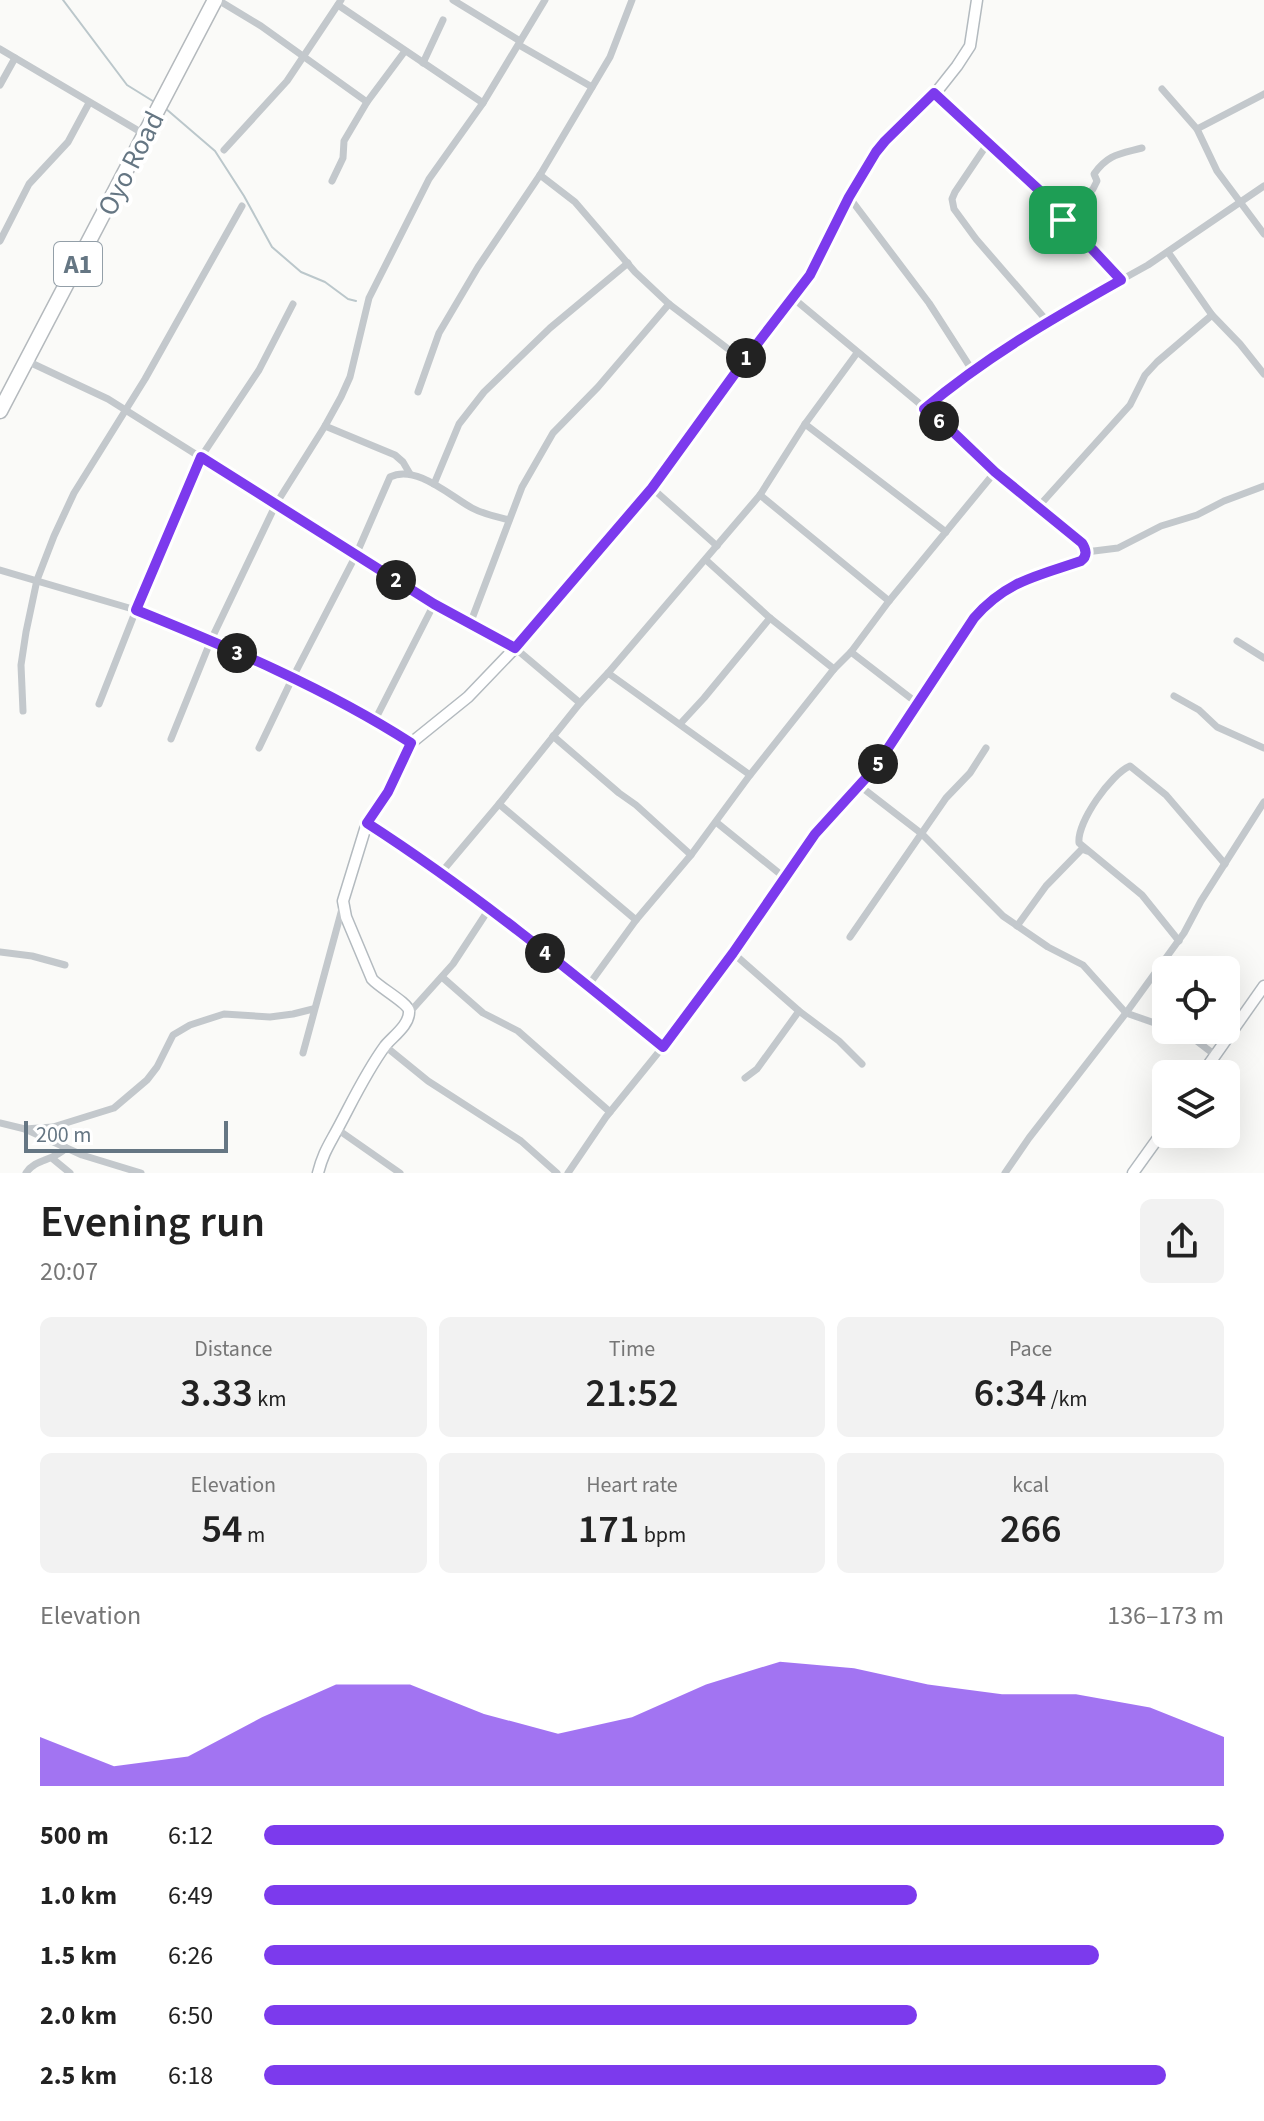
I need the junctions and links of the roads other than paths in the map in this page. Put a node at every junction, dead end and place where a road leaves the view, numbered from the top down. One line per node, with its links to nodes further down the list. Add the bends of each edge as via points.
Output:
1 (216, 0): 11 (street); 23 (highway, Oyo Road / A1)
2 (453, 0): 8 (street)
3 (545, 0): 8 (street)
4 (632, 0): 15 (street, via 616,46)
5 (977, 0): 17 (street, via 970,46)
6 (339, 3): 10 (street); 11 (street)
7 (443, 20): 13 (street)
8 (520, 43): 15 (street); 21 (street)
9 (0, 49): 12 (street)
10 (405, 51): 13 (street); 19 (street)
11 (303, 56): 19 (street); 26 (street)
12 (15, 58): 14 (street); 20 (street)
13 (423, 63): 21 (street)
14 (0, 85)
15 (592, 87): 27 (street)
16 (1162, 89): 22 (street)
17 (934, 93): 24 (street); 30 (street, via 885,141)
18 (1264, 94): 22 (street)
19 (367, 102): 28 (street, via 344,141)
20 (89, 103): 23 (street); 35 (street, via 68,142 29,184)
21 (483, 103): 54 (street, via 429,179 369,298 350,377)
22 (1197, 129): 31 (street)
23 (146, 135): 45 (highway, Oyo Road / A1)
24 (988, 143): 33 (street); 43 (street, via 955,192 954,209)
25 (1142, 148): 33 (street, via 1104,161 1094,174 1093,189)
26 (224, 150)
27 (540, 175): 37 (street, via 575,202); 49 (street, via 457,300)
28 (332, 181)
29 (1264, 186): 31 (street)
30 (849, 197): 39 (street); 47 (street)
31 (1240, 203): 34 (street); 36 (street)
32 (242, 206): 51 (street)
33 (1063, 220): 38 (street)
34 (1264, 234)
35 (0, 241)
36 (1168, 252): 38 (street); 42 (street)
37 (628, 263): 41 (street); 58 (street, via 484,392 459,424)
38 (1121, 280): 43 (street)
39 (793, 298): 44 (street); 46 (street)
40 (293, 304): 55 (street, via 259,370)
41 (669, 304): 46 (street); 64 (street, via 553,433)
42 (1212, 315): 48 (street); 63 (street, via 1145,375 1130,405)
43 (1047, 321): 47 (street)
44 (857, 353): 50 (street); 53 (street)
45 (27, 361): 51 (street); 52 (highway, Oyo Road / A1)
46 (744, 361): 60 (street)
47 (972, 370): 50 (street)
48 (1264, 374)
49 (418, 392)
50 (924, 409): 56 (street)
51 (125, 410): 55 (street); 71 (street, via 74,493)
52 (0, 411)
53 (805, 424): 61 (street); 65 (street)
54 (325, 426): 57 (street, via 395,455); 62 (street)
55 (201, 457): 62 (street); 74 (street)
56 (995, 472): 63 (street); 65 (street)
57 (410, 474): 58 (street); 68 (street, via 390,477)
58 (434, 484): 64 (street, via 474,509)
59 (1264, 486): 67 (street, via 1118,548)
60 (652, 488): 66 (street); 79 (street)
61 (760, 495): 66 (street); 72 (street)
62 (276, 504): 68 (street); 77 (street)
63 (1039, 506): 67 (street)
64 (509, 520): 76 (street)
65 (946, 532): 72 (street)
66 (717, 546): 69 (street)
67 (1086, 552): 87 (street, via 1081,561 1010,586 983,607)
68 (356, 555): 73 (street); 84 (street)
69 (706, 560): 75 (street); 83 (street)
70 (0, 570): 71 (street)
71 (37, 580): 74 (street); 89 (street, via 21,665)
72 (889, 601): 80 (street)
73 (434, 604): 76 (street); 90 (street)
74 (136, 610): 77 (street); 88 (street)
75 (770, 618): 82 (street); 91 (street)
76 (470, 624): 79 (street)
77 (211, 640): 84 (street); 93 (street)
78 (1237, 641): 81 (street)
79 (515, 648): 86 (street); 94 (street, via 468,697)
80 (851, 652): 82 (street); 87 (street)
81 (1264, 658)
82 (834, 669): 98 (street)
83 (608, 673): 86 (street); 91 (street)
84 (292, 679): 90 (street); 95 (street)
85 (1174, 696): 97 (street, via 1217,727)
86 (580, 703): 92 (street)
87 (917, 703): 99 (street)
88 (99, 704)
89 (23, 711)
90 (375, 720): 94 (street)
91 (680, 724): 98 (street)
92 (553, 736): 101 (street); 106 (street)
93 (171, 739)
94 (411, 743): 103 (street)
95 (259, 748)
96 (986, 748): 104 (street)
97 (1264, 748)
98 (750, 775): 102 (street)
99 (860, 786): 104 (street); 109 (street, via 815,834)
100 (1264, 802): 107 (street)
101 (499, 804): 108 (street); 112 (street)
102 (716, 822): 106 (street); 109 (street)
103 (367, 823): 108 (street); 110 (street)
104 (922, 834): 113 (street); 114 (street)
105 (1089, 852): 107 (street, via 1079,843 1081,829 1108,784 1128,766 1166,795); 113 (street, via 1082,849 1046,886); 115 (street, via 1142,895)
106 (691, 855): 112 (street)
107 (1225, 864): 115 (street)
108 (440, 874): 111 (street)
109 (785, 878): 117 (street)
110 (343, 901): 122 (street); 124 (street, via 372,979 407,1005)
111 (489, 909): 119 (street); 120 (street)
112 (636, 920): 120 (street)
113 (1017, 926): 125 (street, via 1083,965)
114 (850, 937)
115 (1179, 941): 125 (street)
116 (0, 952): 118 (street)
117 (733, 953): 123 (street); 129 (street)
118 (65, 965)
119 (442, 977): 124 (street); 135 (street, via 483,1013 518,1031)
120 (588, 986): 129 (street)
121 (1264, 986): 131 (street)
122 (313, 1009): 130 (street); 137 (street, via 270,1017 224,1014 190,1025 173,1035 147,1080 114,1108 53,1127)
123 (799, 1011): 133 (street); 134 (street)
124 (409, 1013): 128 (street)
125 (1126, 1013): 126 (street); 149 (street)
126 (1152, 1022)
127 (1201, 1044): 131 (street)
128 (385, 1046): 138 (street); 147 (street, via 428,1081 521,1141)
129 (663, 1047): 135 (street)
130 (303, 1053)
131 (1215, 1055): 132 (street)
132 (1212, 1060)
133 (862, 1064)
134 (745, 1078)
135 (610, 1112): 148 (street)
136 (0, 1123): 137 (street)
137 (25, 1129): 140 (street)
138 (337, 1129): 145 (street); 146 (street)
139 (1152, 1147): 150 (street)
140 (66, 1148): 141 (street); 144 (street)
141 (53, 1159): 142 (street, via 36,1163); 143 (street)
142 (26, 1173)
143 (70, 1173)
144 (141, 1173)
145 (318, 1173)
146 (400, 1173)
147 (557, 1173)
148 (568, 1173)
149 (1005, 1173)
150 (1133, 1173)

